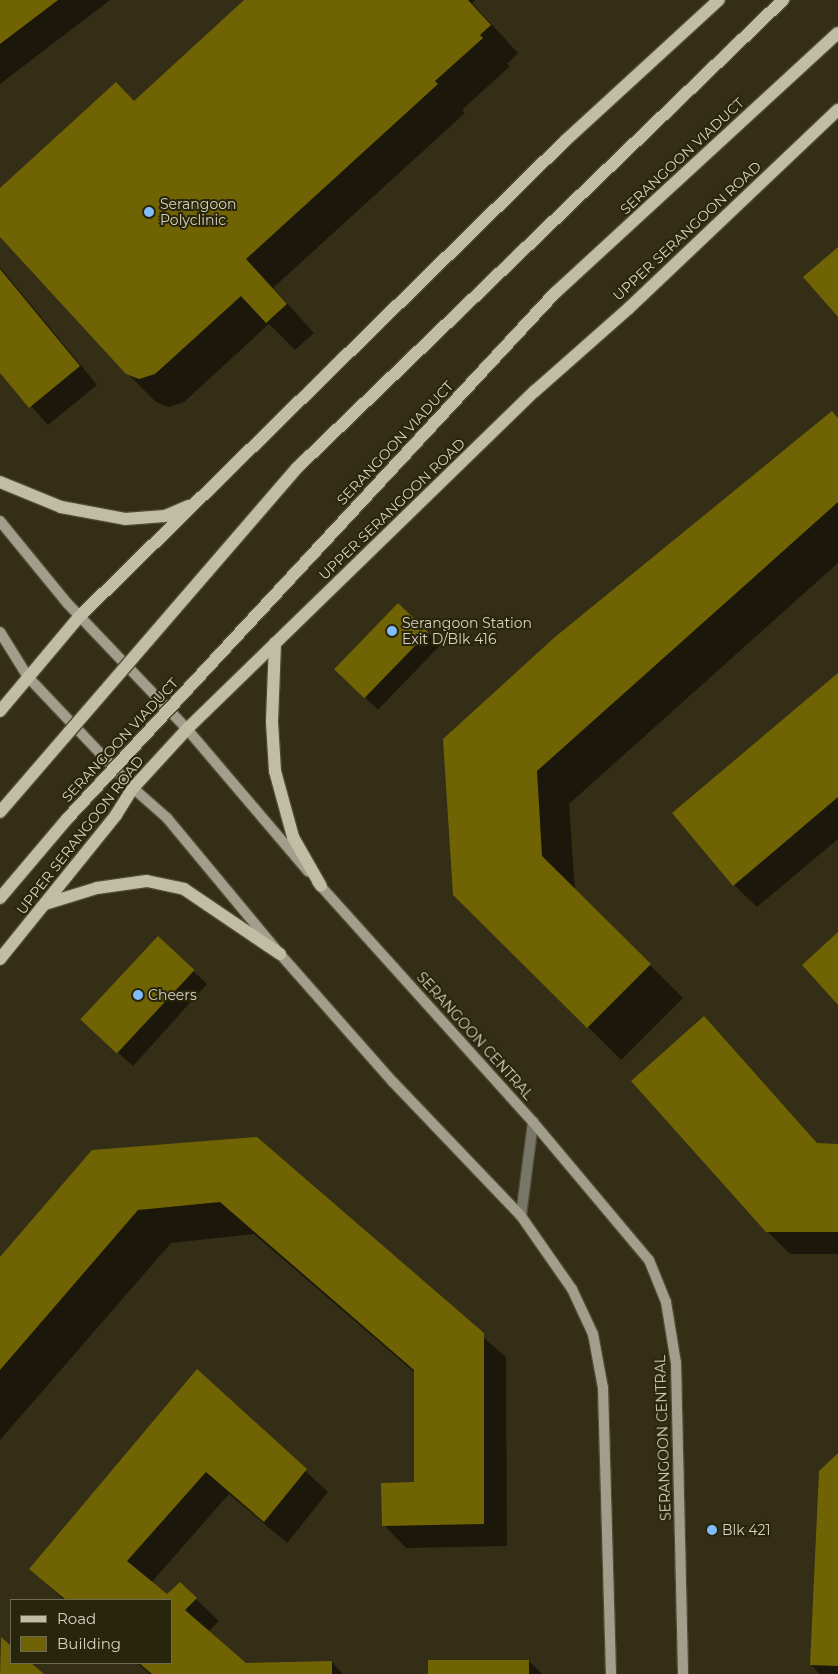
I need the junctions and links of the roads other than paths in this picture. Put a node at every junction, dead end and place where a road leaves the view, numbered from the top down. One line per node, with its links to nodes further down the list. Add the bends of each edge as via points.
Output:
1 (719, 0): 6 (main road, via 566,140)
2 (783, 0): 15 (main road, bridge, via 297,468)
3 (838, 33): 17 (main road, SERANGOON VIADUCT, bridge, via 555,293 74,812)
4 (838, 110): 10 (main road, UPPER SERANGOON ROAD, via 629,308 535,390)
5 (0, 482): 6 (main road, via 61,507 125,518 165,516)
6 (196, 503): 8 (main road)
7 (0, 521): 8 (main road, SERANGOON CENTRAL)
8 (79, 617): 11 (main road); 13 (main road, SERANGOON CENTRAL)
9 (0, 632): 11 (main road)
10 (275, 643): 13 (main road, UPPER SERANGOON ROAD); 16 (main road, via 272,722 275,771 294,837)
11 (28, 677): 12 (main road); 14 (main road)
12 (0, 711)
13 (187, 729): 14 (main road, UPPER SERANGOON ROAD); 16 (main road, SERANGOON CENTRAL)
14 (133, 788): 18 (main road, UPPER SERANGOON ROAD, via 116,815); 19 (main road, via 167,818)
15 (0, 812)
16 (321, 886): 21 (main road, SERANGOON CENTRAL)
17 (0, 898)
18 (45, 904): 19 (main road, via 97,888 147,881 184,889); 20 (main road, UPPER SERANGOON ROAD)
19 (280, 954): 22 (main road, via 393,1082)
20 (0, 959)
21 (533, 1122): 22 (lane); 24 (main road, SERANGOON CENTRAL, via 649,1260 666,1302 676,1363)
22 (520, 1216): 23 (main road, via 572,1289 593,1334 603,1388)
23 (611, 1674)
24 (683, 1674)

